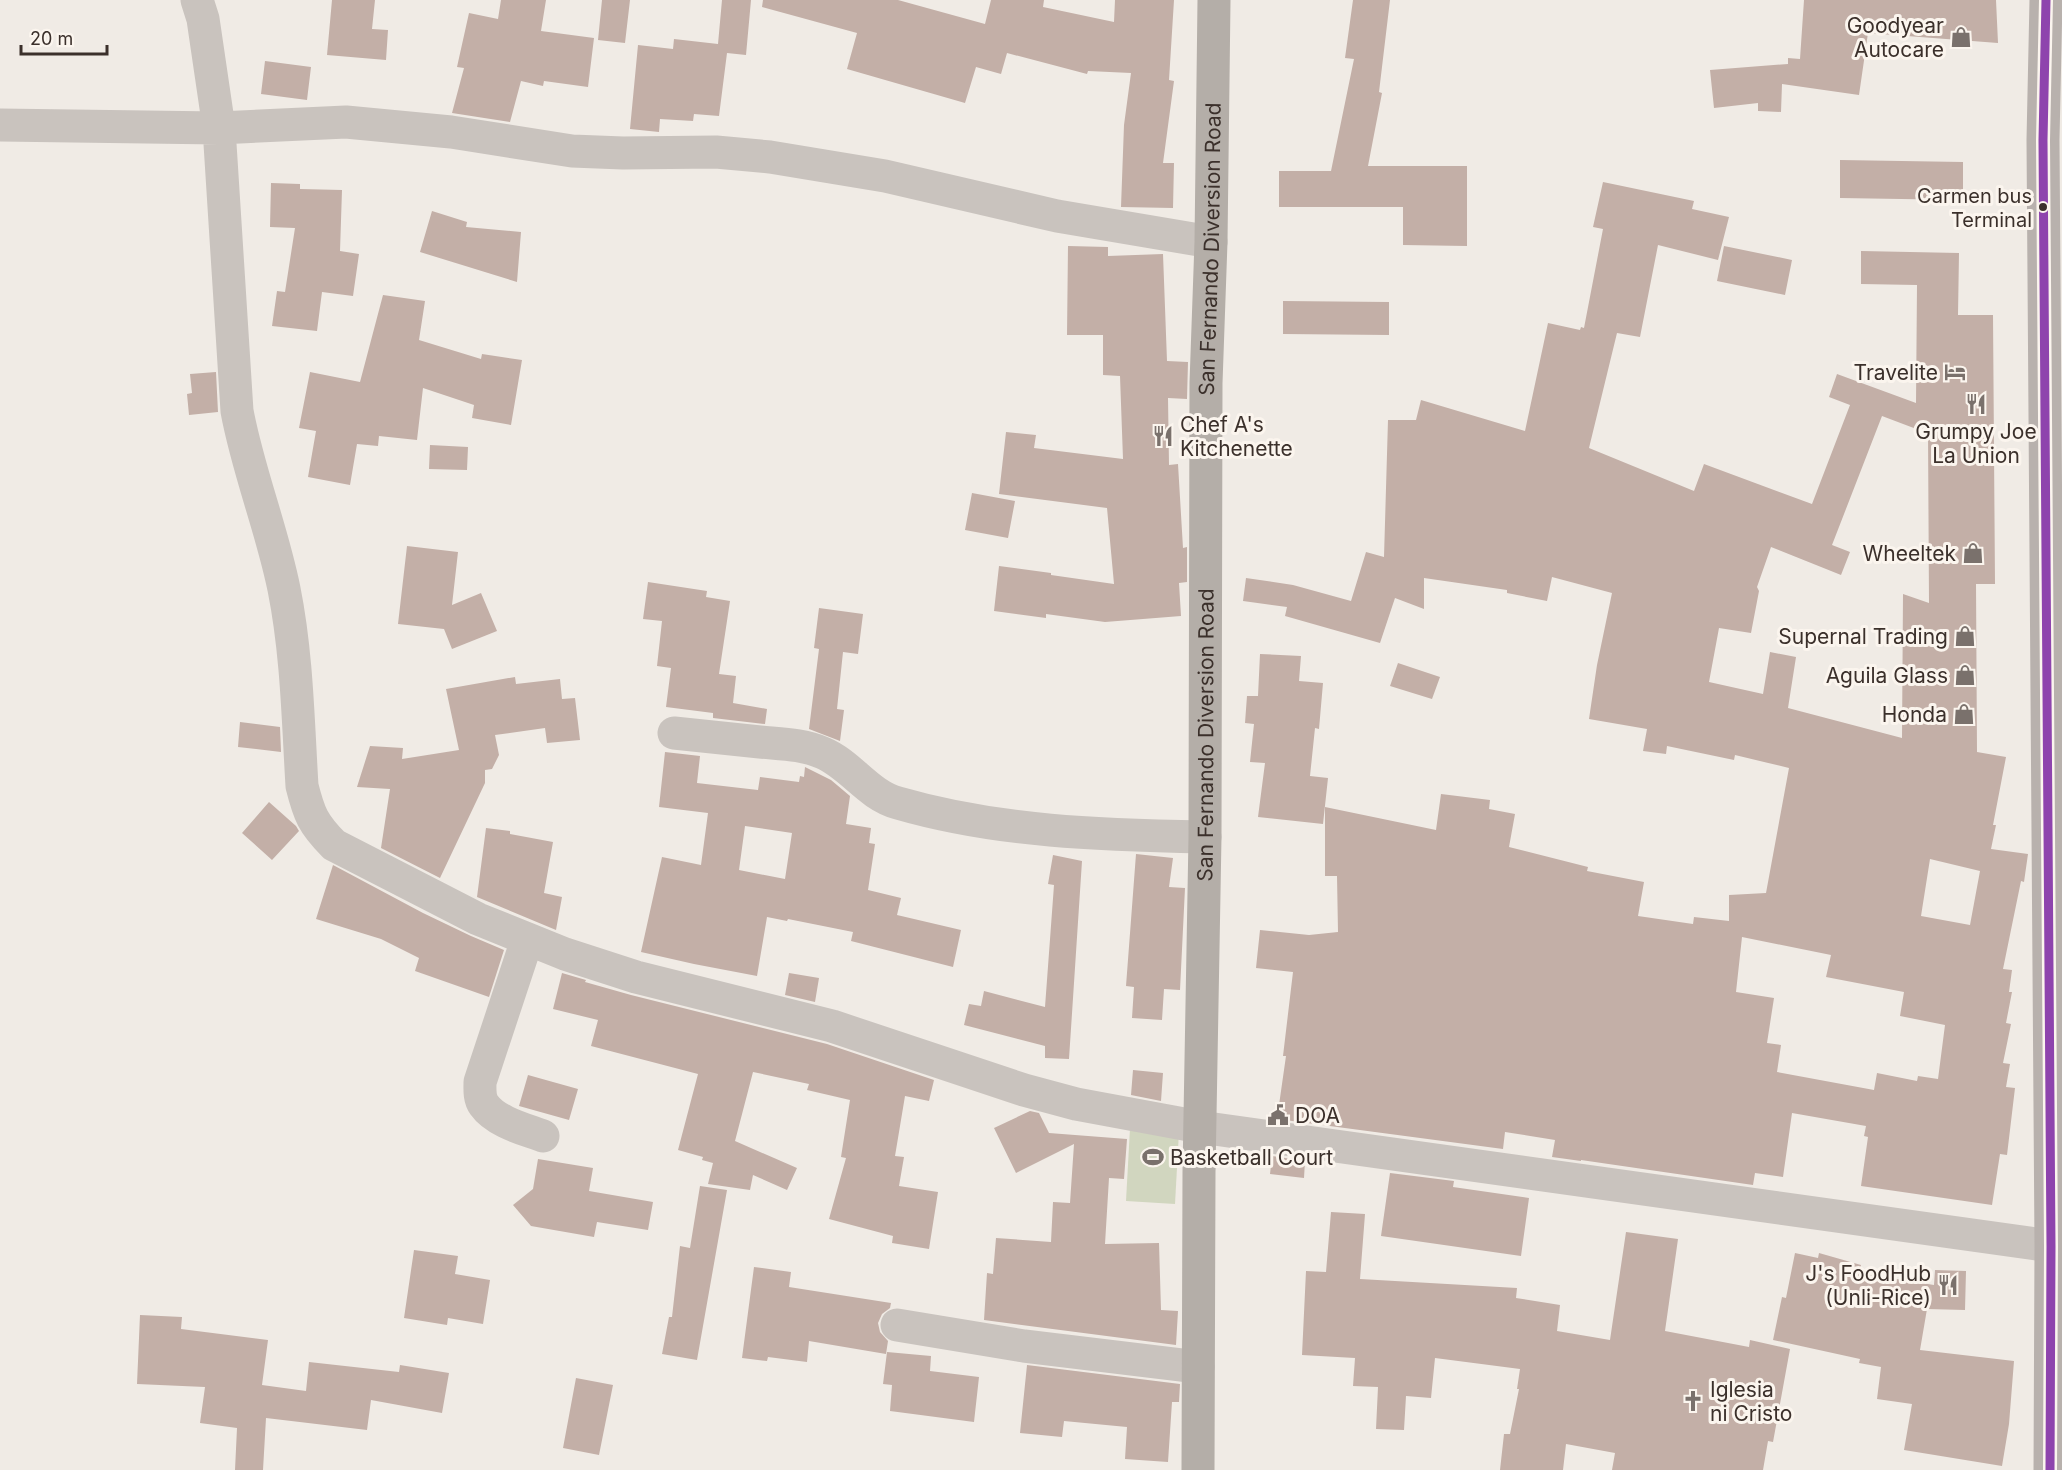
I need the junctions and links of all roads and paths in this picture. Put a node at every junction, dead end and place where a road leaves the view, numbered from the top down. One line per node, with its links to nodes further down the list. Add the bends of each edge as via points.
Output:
1 (197, 0): 5 (street)
2 (1214, 0): 6 (highway, San Fernando Diversion Road)
3 (2046, 0): 12 (main road, via 2043,140)
4 (0, 125): 5 (street)
5 (219, 129): 6 (street, via 346,122 451,132 572,151 716,152 770,157 885,176 1057,216); 9 (street, via 237,411 288,608 302,786 308,808 317,828 341,849)
6 (1211, 242): 8 (highway, San Fernando Diversion Road, via 1206,383)
7 (674, 733): 8 (street, via 805,747 838,761 881,797 950,817 1106,835)
8 (1205, 837): 10 (highway, San Fernando Diversion Road)
9 (526, 940): 10 (street, via 636,977 861,1035 1024,1090); 11 (street, via 479,1090 484,1106 498,1117)
10 (1200, 1127): 12 (street); 14 (highway, San Fernando Diversion Road)
11 (543, 1137)
12 (2051, 1246): 16 (main road)
13 (897, 1325): 14 (street, via 1024,1346)
14 (1198, 1367): 15 (highway, San Fernando Diversion Road)
15 (1198, 1470)
16 (2050, 1470)

